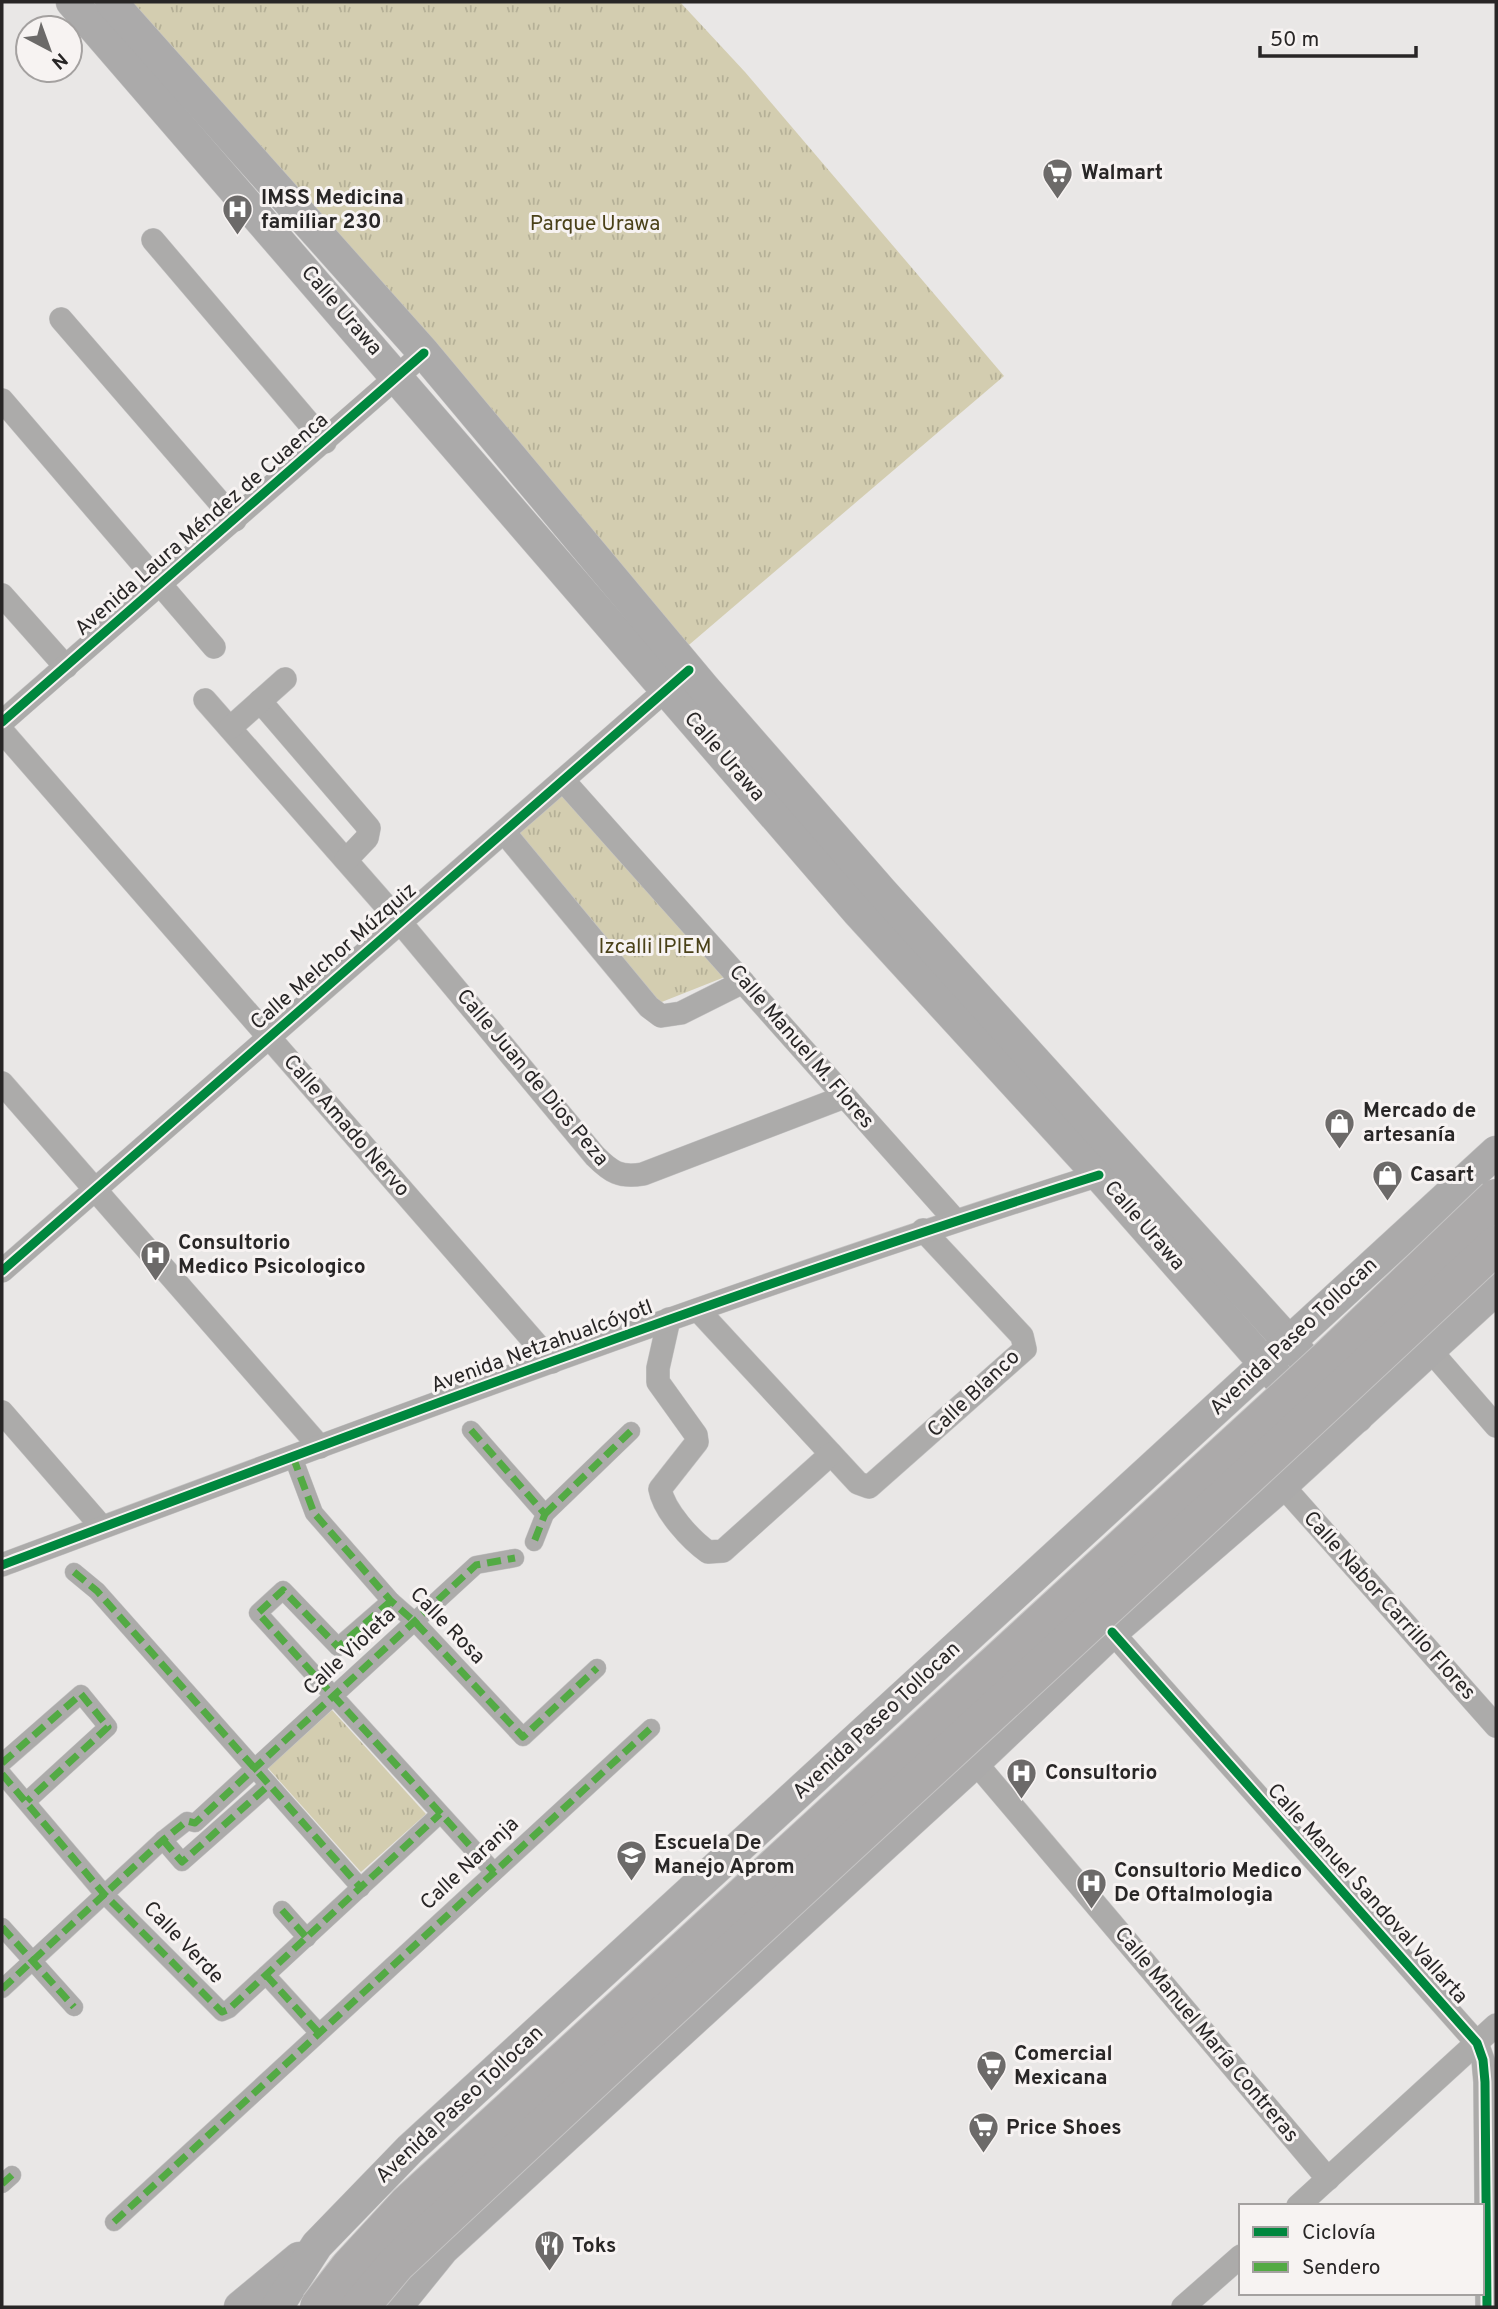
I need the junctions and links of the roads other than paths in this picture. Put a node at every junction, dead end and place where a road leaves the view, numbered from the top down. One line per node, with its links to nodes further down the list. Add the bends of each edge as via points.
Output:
1 (72, 2): 6 (main road, Calle Urawa)
2 (111, 2): 5 (main road, Calle Urawa)
3 (153, 240): 8 (street)
4 (61, 319): 9 (street)
5 (424, 353): 6 (street, Avenida Laura Méndez de Cuaenca); 15 (main road, Calle Urawa)
6 (398, 377): 8 (street, Avenida Laura Méndez de Cuaenca); 15 (main road, Calle Urawa)
7 (2, 400): 10 (street)
8 (325, 442): 9 (street, Avenida Laura Méndez de Cuaenca)
9 (235, 520): 10 (street, Avenida Laura Méndez de Cuaenca)
10 (160, 584): 12 (street); 13 (street, Avenida Laura Méndez de Cuaenca)
11 (2, 594): 13 (street)
12 (214, 647)
13 (65, 667): 18 (street, Avenida Laura Méndez de Cuaenca)
14 (285, 679): 17 (street)
15 (677, 680): 21 (street, Calle Melchor Múzquiz); 30 (main road, Calle Urawa, via 872,929); 41 (main road, Calle Urawa, via 882,892)
16 (205, 700): 19 (street, Calle Juan de Dios Peza)
17 (260, 701): 19 (street); 23 (street, via 369,828 367,838)
18 (2, 722)
19 (230, 727): 23 (street, Calle Juan de Dios Peza)
20 (2, 731): 26 (street, Calle Amado Nervo)
21 (564, 779): 22 (street, Calle Melchor Múzquiz); 25 (street, Calle Manuel M. Flores)
22 (504, 832): 24 (street, Calle Melchor Múzquiz); 25 (street, via 661,1016 681,1013)
23 (346, 860): 24 (street, Calle Juan de Dios Peza)
24 (400, 922): 26 (street, Calle Melchor Múzquiz); 28 (street, Calle Juan de Dios Peza, via 595,1156 615,1174 643,1174)
25 (743, 982): 28 (street, Calle Manuel M. Flores)
26 (269, 1037): 31 (street, Calle Melchor Múzquiz); 43 (street, Calle Amado Nervo)
27 (2, 1083): 31 (street)
28 (844, 1097): 33 (street, Calle Manuel M. Flores)
29 (1496, 1152): 37 (main road, Avenida Paseo Tollocan)
30 (1099, 1175): 33 (street, Avenida Netzahualcóyotl); 44 (main road, Calle Urawa)
31 (95, 1189): 36 (street, Calle Melchor Múzquiz); 51 (street)
32 (1496, 1198): 99 (highway, Avenida Paseo Tollocan, bridge, via 1329,1358 408,2204)
33 (955, 1220): 34 (street, Avenida Netzahualcóyotl)
34 (923, 1230): 39 (street, Avenida Netzahualcóyotl); 52 (street, Calle Blanco, via 1022,1336 1025,1349 869,1487 858,1483)
35 (1496, 1245): 100 (highway, bridge, via 632,2042 396,2264)
36 (2, 1271)
37 (1359, 1277): 41 (main road, Avenida Paseo Tollocan); 42 (main road, via 1349,1307 1351,1322 1365,1341 1396,1355)
38 (1496, 1289): 42 (main road)
39 (698, 1310): 40 (street, Avenida Netzahualcóyotl); 52 (street)
40 (669, 1319): 43 (street, Avenida Netzahualcóyotl); 52 (street, via 658,1382 697,1442 660,1489 668,1508 700,1546 708,1552 723,1551)
41 (1290, 1343): 44 (main road, Avenida Paseo Tollocan); 47 (main road, Calle Urawa)
42 (1430, 1350): 46 (street); 47 (main road)
43 (552, 1362): 51 (street, Avenida Netzahualcóyotl)
44 (1266, 1366): 47 (main road, Calle Urawa); 50 (main road, Avenida Paseo Tollocan)
45 (2, 1412): 57 (street)
46 (1496, 1426)
47 (1345, 1427): 54 (main road)
48 (471, 1430): 56 (street)
49 (631, 1431): 56 (street)
50 (1180, 1443): 55 (main road, via 1195,1432 1231,1450 1246,1473); 90 (main road, Avenida Paseo Tollocan)
51 (320, 1447): 53 (street, Avenida Netzahualcóyotl)
52 (831, 1454)
53 (293, 1457): 57 (street, Avenida Netzahualcóyotl); 62 (street, Calle Rosa, via 314,1513)
54 (1282, 1485): 55 (main road); 67 (street, Calle Nabor Carrillo Flores)
55 (1247, 1513): 64 (main road)
56 (545, 1514): 58 (street)
57 (102, 1527): 60 (street, Avenida Netzahualcóyotl)
58 (534, 1542)
59 (515, 1558): 63 (street, Calle Violeta, via 476,1565)
60 (2, 1565)
61 (74, 1572): 71 (street, via 97,1591)
62 (391, 1601): 63 (street, Calle Rosa); 66 (street, via 338,1647 283,1590 258,1614)
63 (415, 1622): 65 (street, Calle Rosa, via 523,1737); 66 (street, Calle Violeta)
64 (1112, 1632): 69 (main road); 89 (street, Calle Manuel Sandoval Vallarta)
65 (597, 1668)
66 (334, 1698): 71 (street, Calle Violeta); 75 (street)
67 (1496, 1726)
68 (651, 1728): 77 (street, Calle Naranja)
69 (975, 1762): 91 (street, Calle Manuel María Contreras); 92 (main road)
70 (2, 1763): 74 (street, via 81,1694 108,1727)
71 (255, 1768): 73 (street); 76 (street, Calle Violeta, via 195,1823 187,1821)
72 (2, 1774): 74 (street, Calle Verde)
73 (269, 1785): 76 (street, via 182,1862); 78 (street)
74 (27, 1801): 79 (street, Calle Verde)
75 (440, 1814): 77 (street); 78 (street, Calle Verde)
76 (163, 1840): 79 (street, Calle Violeta)
77 (494, 1872): 88 (street, Calle Naranja)
78 (360, 1888): 82 (street, Calle Verde)
79 (104, 1894): 83 (street, Calle Violeta); 84 (street, Calle Verde, via 222,2012)
80 (282, 1910): 82 (street)
81 (2, 1927): 83 (street)
82 (307, 1938): 84 (street, Calle Verde)
83 (32, 1960): 85 (street, Calle Violeta); 86 (street)
84 (266, 1975): 88 (street)
85 (2, 1989)
86 (74, 2007)
87 (1496, 2025): 89 (street)
88 (319, 2033): 94 (street, Calle Naranja)
89 (1476, 2043): 91 (street); 103 (street, Calle Manuel Sandoval Vallarta, via 1485,2082)
90 (411, 2149): 92 (main road, via 414,2179 431,2196 464,2208); 95 (main road, Avenida Paseo Tollocan)
91 (1328, 2179): 93 (street)
92 (492, 2204): 101 (main road, via 443,2249)
93 (1300, 2204)
94 (114, 2222)
95 (317, 2245): 97 (main road); 98 (main road, Avenida Paseo Tollocan)
96 (1239, 2258): 102 (street)
97 (240, 2307)
98 (277, 2307)
99 (319, 2307)
100 (360, 2307)
101 (396, 2307)
102 (1183, 2307)
103 (1487, 2307)

